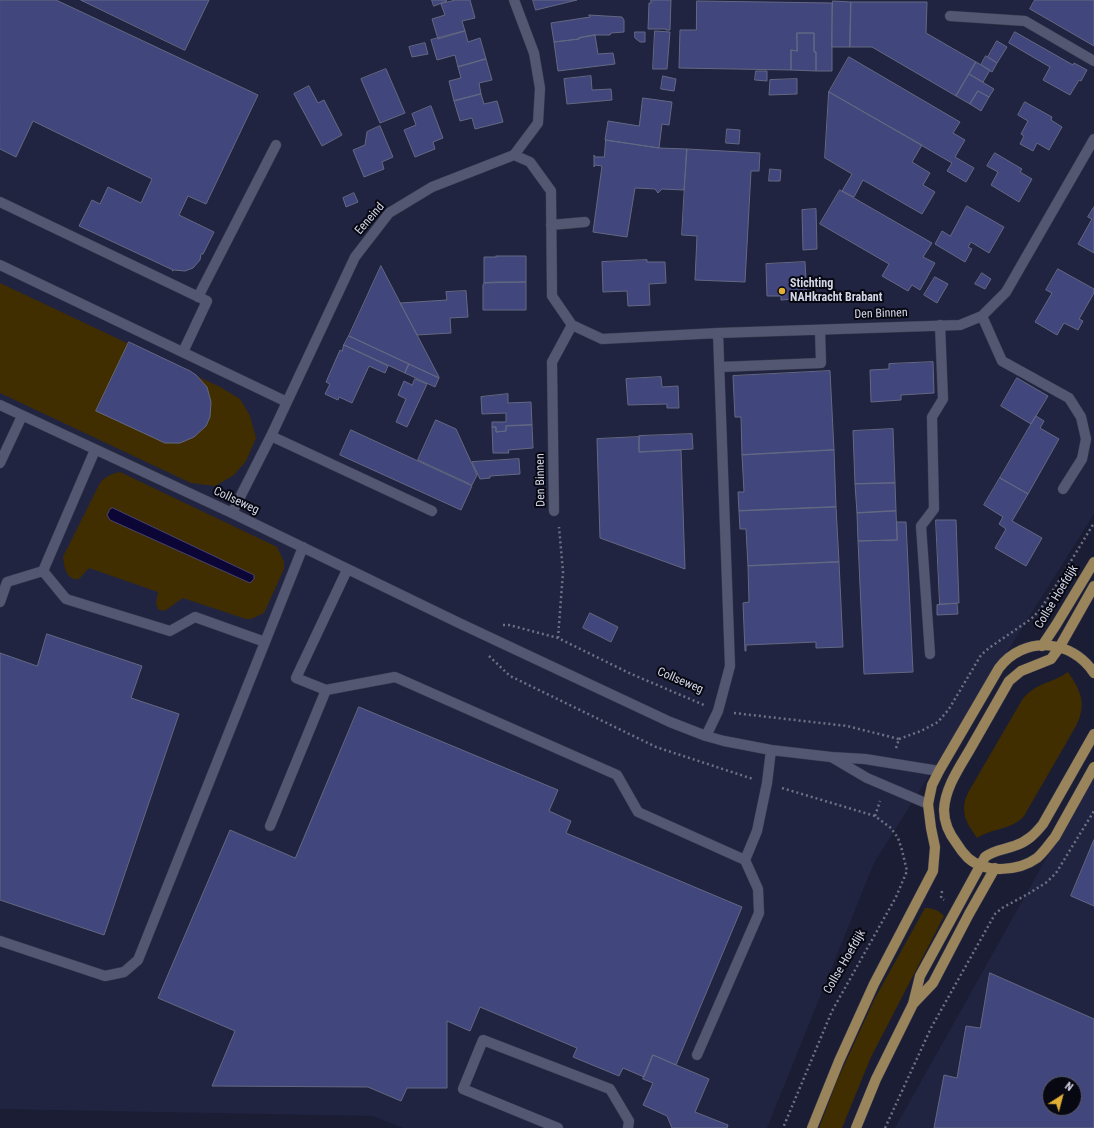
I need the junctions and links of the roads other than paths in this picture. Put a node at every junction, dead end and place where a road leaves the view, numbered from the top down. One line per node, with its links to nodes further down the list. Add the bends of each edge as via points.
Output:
1 (514, 0): 6 (street, via 534,52 540,88 538,123)
2 (950, 16): 3 (street, via 1025,21)
3 (1094, 61)
4 (1094, 139): 12 (street, Den Binnen, via 1006,292)
5 (276, 145): 11 (street)
6 (514, 155): 9 (street, via 530,162 551,191); 19 (street, Eeneind, via 432,187 389,213 355,257)
7 (0, 202): 11 (street)
8 (585, 222): 9 (street)
9 (551, 225): 13 (street, via 552,296)
10 (0, 265): 17 (street)
11 (198, 297): 17 (street, via 207,301)
12 (982, 316): 14 (street, Den Binnen, via 960,325); 25 (street, via 1002,360 1069,398 1081,417 1086,439 1082,459)
13 (572, 325): 16 (street, Den Binnen, via 602,339); 26 (street, Den Binnen, via 552,362)
14 (940, 325): 15 (street, Den Binnen); 38 (street, via 943,399 932,418 934,509 921,526)
15 (820, 330): 16 (street, Den Binnen); 18 (street, via 821,363)
16 (718, 333): 18 (street)
17 (183, 352): 19 (street)
18 (720, 367): 42 (street, via 730,666 718,711)
19 (287, 402): 22 (street, Eeneind)
20 (0, 405): 21 (street, Collseweg)
21 (22, 416): 23 (street, Collseweg); 24 (street)
22 (271, 436): 27 (street); 28 (street, Eeneind)
23 (95, 450): 28 (street, Collseweg); 32 (street)
24 (0, 463)
25 (1063, 489)
26 (554, 511)
27 (432, 512)
28 (232, 513): 29 (street, Collseweg)
29 (303, 547): 31 (street, Collseweg); 35 (street)
30 (1094, 562): 36 (main road, Collse Hoefdijk)
31 (347, 570): 40 (street, via 296,678); 42 (street, Collseweg, via 670,722)
32 (42, 571): 34 (street, via 7,582); 35 (street, via 66,599 170,631 195,617)
33 (1094, 586): 37 (main road)
34 (0, 602)
35 (265, 642): 53 (street, via 138,960 124,972 105,976)
36 (1042, 646): 37 (main road); 46 (main road, via 1033,646 1006,659)
37 (1059, 648): 39 (main road, via 1081,659); 48 (main road, via 1051,659 1021,671 1009,681 953,778)
38 (930, 654)
39 (1094, 673)
40 (326, 690): 49 (street); 50 (street, via 396,677 616,776 638,812)
41 (1094, 734): 51 (main road, via 1039,830 1024,842 990,853)
42 (706, 736): 43 (street, Collseweg)
43 (771, 750): 44 (street, Collseweg); 50 (street, via 757,831)
44 (831, 757): 46 (street, Collseweg, via 885,761); 47 (street, Collseweg, via 867,778)
45 (1094, 767): 52 (main road, via 1047,848 1028,863 1017,867)
46 (939, 771): 47 (main road, via 932,785)
47 (928, 804): 48 (main road); 58 (main road, via 935,847 933,871 874,984)
48 (944, 811): 51 (main road, via 953,839 969,859)
49 (270, 826)
50 (745, 860): 55 (street, via 758,889 759,913)
51 (980, 864): 52 (main road); 54 (main road, via 920,976)
52 (995, 868): 54 (main road, via 933,983)
53 (0, 941)
54 (913, 1004): 59 (main road, via 876,1079)
55 (697, 1055)
56 (558, 1128): 57 (street, via 463,1089 483,1040 610,1089 629,1121)
57 (628, 1128)
58 (812, 1128)
59 (856, 1128)

